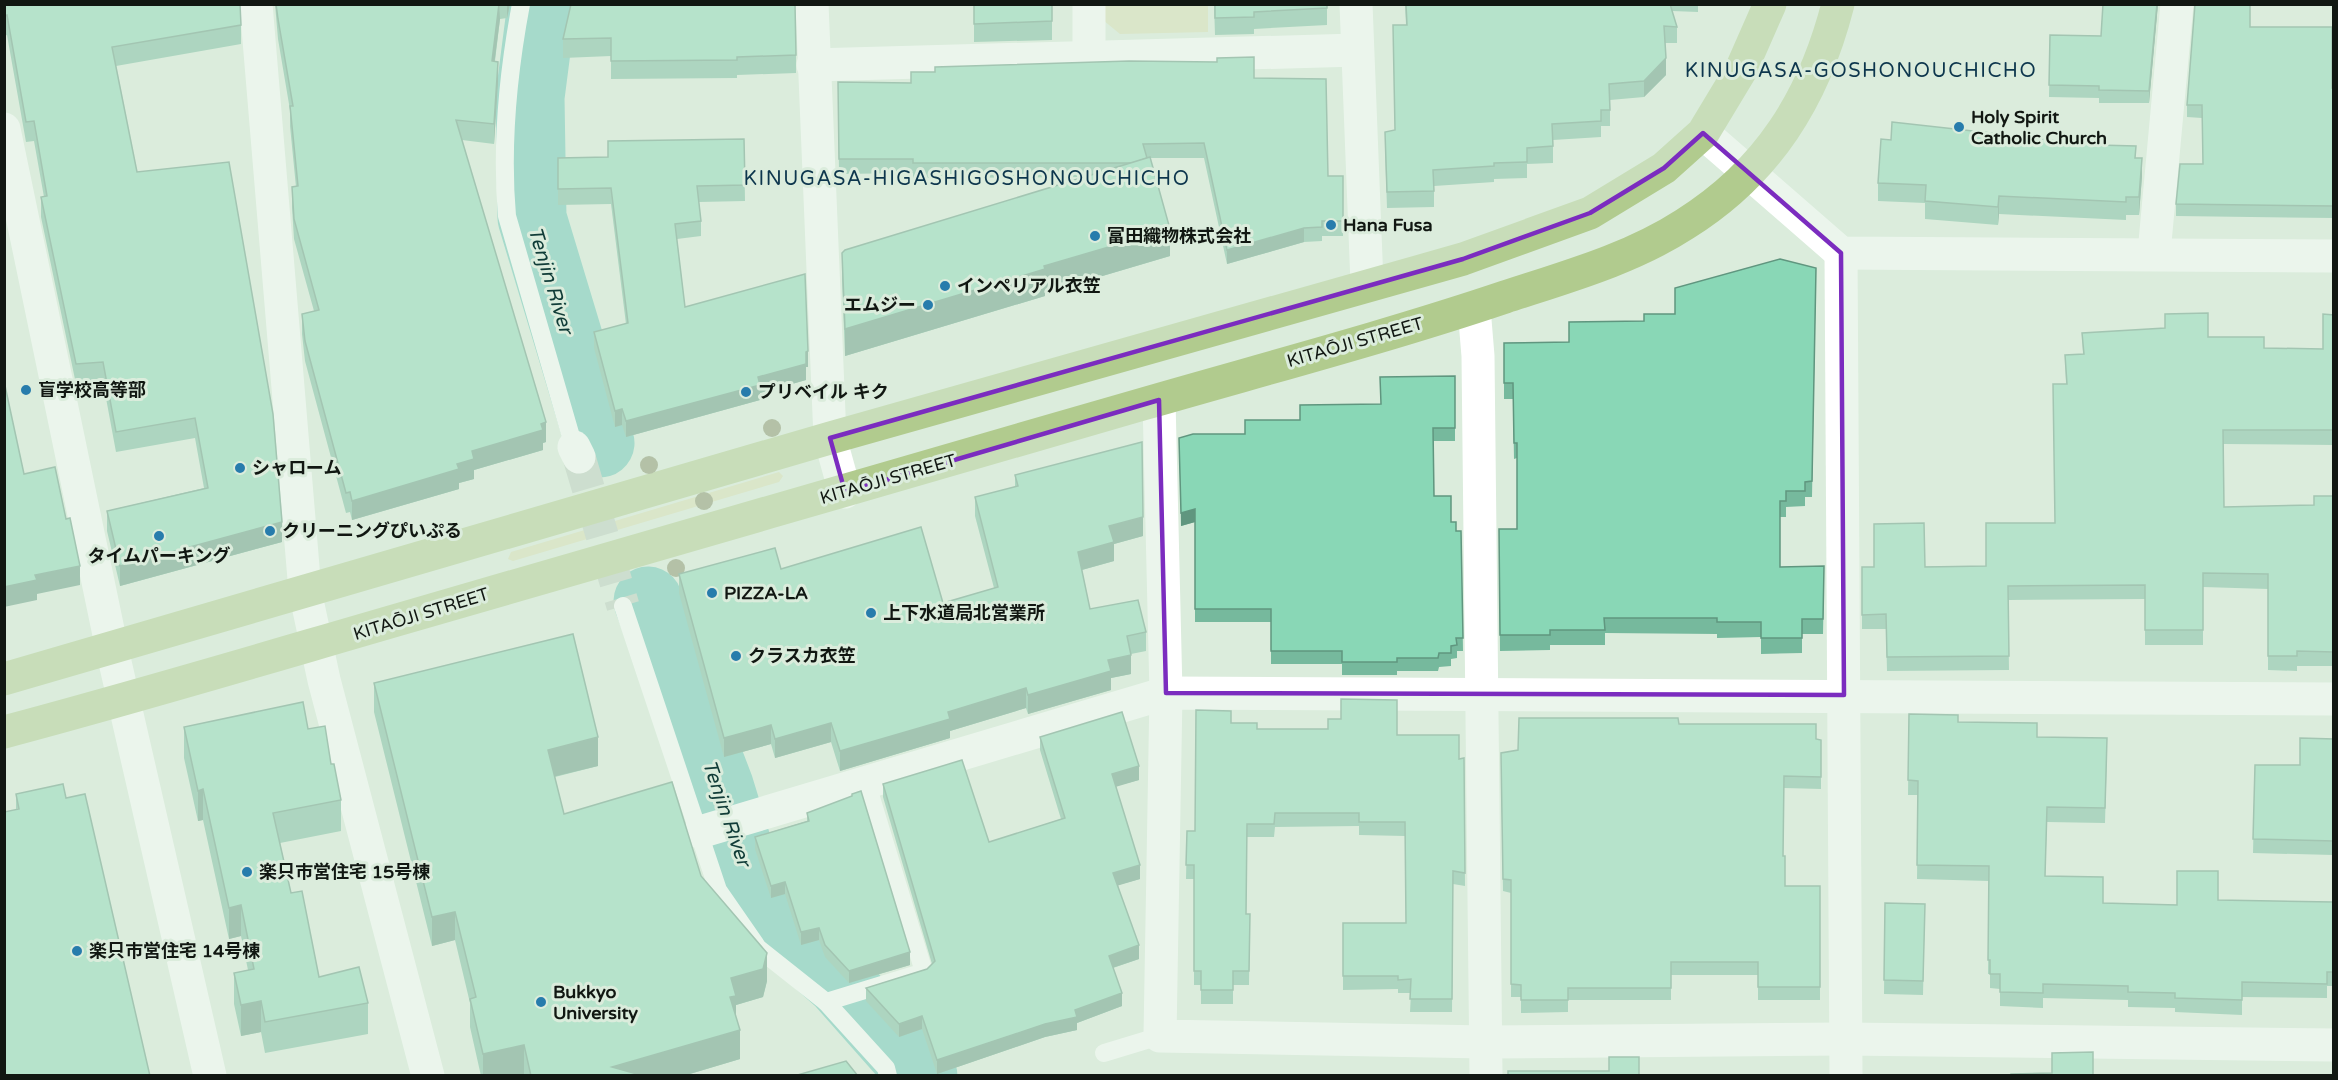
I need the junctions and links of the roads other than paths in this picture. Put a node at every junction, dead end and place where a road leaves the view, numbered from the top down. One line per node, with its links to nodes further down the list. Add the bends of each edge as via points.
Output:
1 (256, 4): 24 (street)
2 (521, 4): 22 (lane, via 513,48 504,181 507,216)
3 (812, 4): 11 (street)
4 (1089, 4): 10 (street)
5 (1356, 4): 9 (street)
6 (1770, 4): 13 (main road, via 1741,70)
7 (1838, 4): 14 (main road, KITAŌJI STREET, via 1821,62 1800,105 1780,139)
8 (2177, 4): 15 (street)
9 (1357, 50): 10 (street); 18 (street)
10 (1089, 57): 11 (street)
11 (813, 65): 21 (street)
12 (4, 129): 27 (street)
13 (1703, 133): 14 (street); 18 (main road, via 1664,168 1590,213 1463,259)
14 (1748, 173): 16 (street); 19 (main road, KITAŌJI STREET, via 1683,226 1583,272)
15 (2154, 253): 16 (street); 17 (street)
16 (1840, 254): 31 (street)
17 (2334, 256)
18 (1367, 284): 21 (main road)
19 (1474, 308): 20 (main road, KITAŌJI STREET); 30 (street, via 1478,356)
20 (1159, 400): 23 (main road, KITAŌJI STREET); 29 (street)
21 (830, 438): 23 (street); 24 (main road)
22 (576, 452)
23 (845, 492): 26 (main road, KITAŌJI STREET)
24 (305, 591): 26 (street); 27 (main road)
25 (623, 606): 36 (lane)
26 (316, 646): 33 (main road, KITAŌJI STREET); 44 (street)
27 (112, 649): 28 (main road); 33 (street)
28 (4, 679)
29 (1166, 693): 30 (street); 35 (street); 38 (street)
30 (1481, 693): 31 (street); 40 (street)
31 (1844, 695): 32 (street); 39 (street)
32 (2334, 699)
33 (123, 701): 34 (main road, KITAŌJI STREET); 43 (street)
34 (4, 732)
35 (866, 781): 36 (street); 37 (lane, via 924,972)
36 (724, 824): 37 (lane, via 718,890 758,948)
37 (833, 1000): 45 (lane, via 886,1068)
38 (1160, 1036): 40 (street); 42 (lane)
39 (1845, 1039): 40 (street); 41 (street); 47 (street)
40 (1485, 1042): 46 (street)
41 (2334, 1045)
42 (1104, 1053)
43 (210, 1076)
44 (428, 1076)
45 (888, 1076)
46 (1486, 1076)
47 (1846, 1076)

